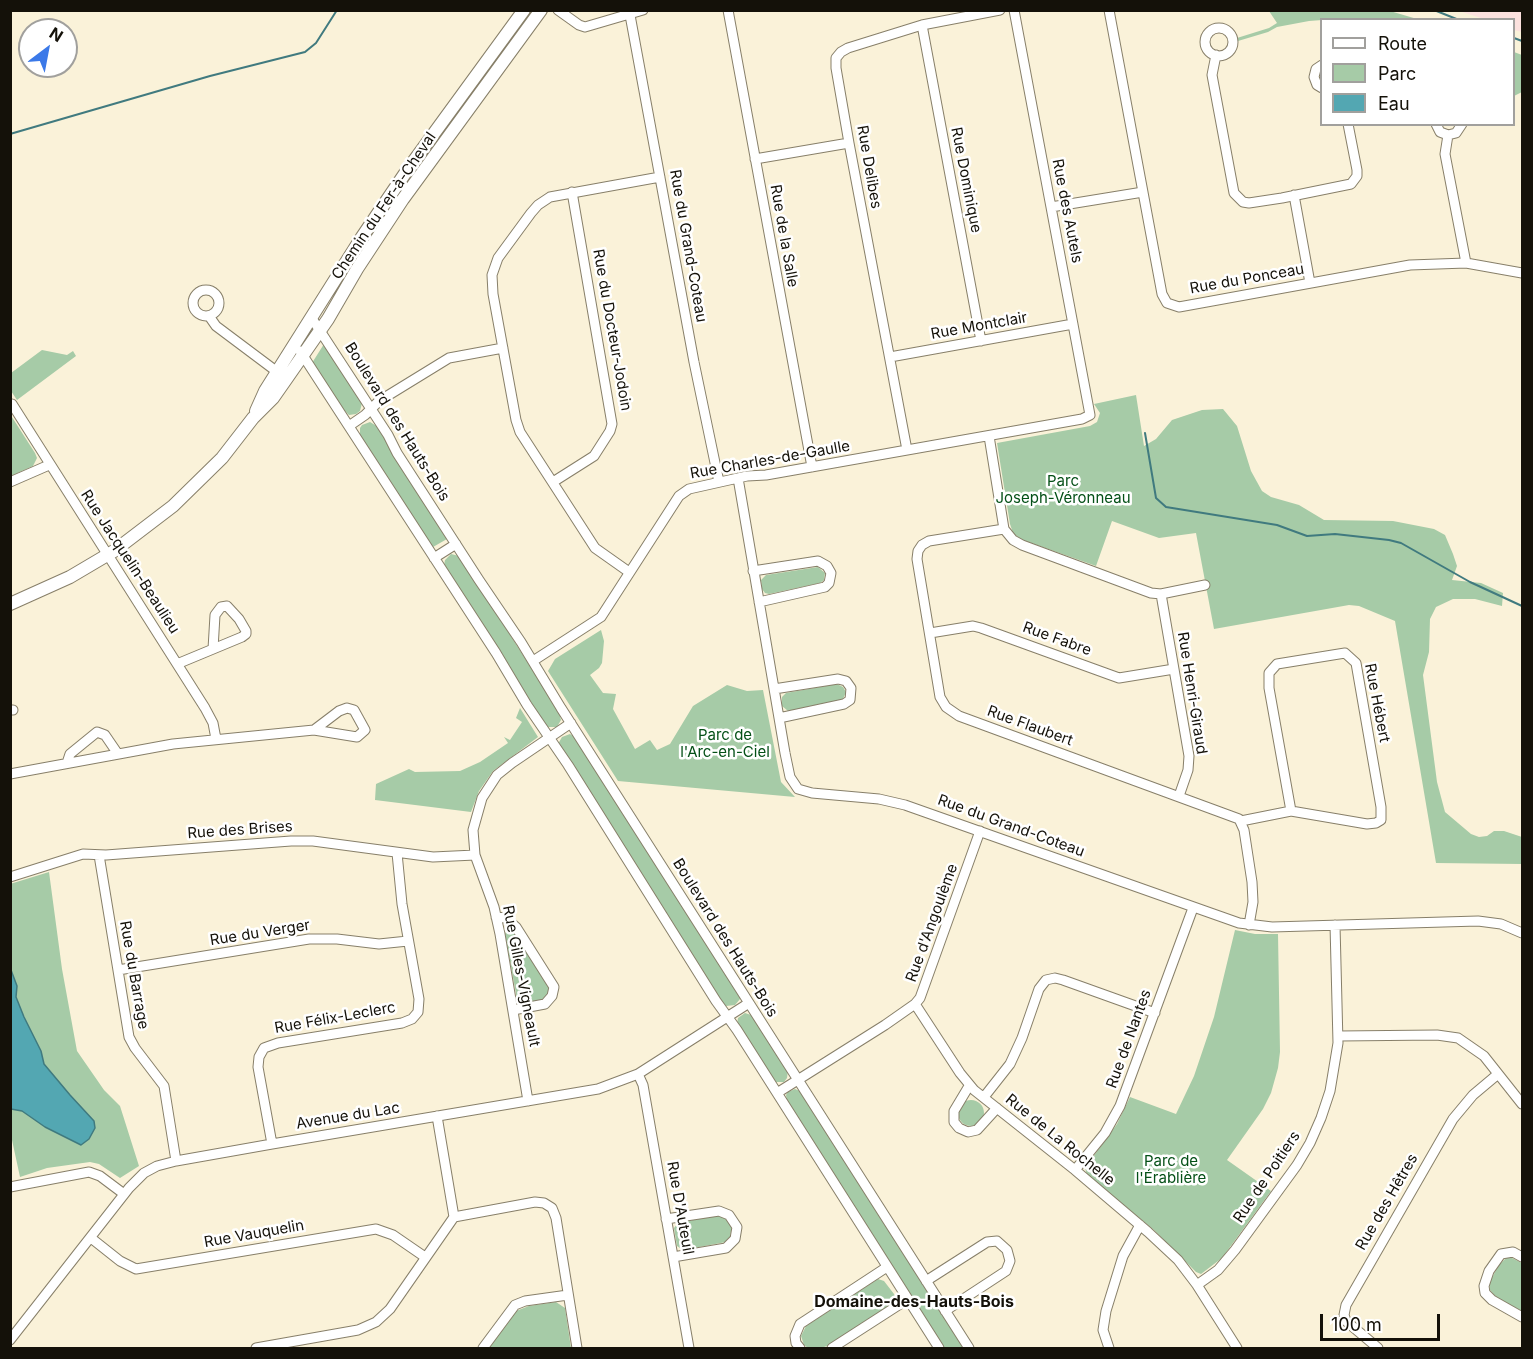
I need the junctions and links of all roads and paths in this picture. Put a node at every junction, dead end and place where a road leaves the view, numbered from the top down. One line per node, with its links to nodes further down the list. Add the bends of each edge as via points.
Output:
1 (525, 10): 11 (street, via 524,21 511,40); 30 (street, Chemin du Fer-à-Cheval, via 403,176)
2 (541, 10): 11 (street, Chemin du Fer-à-Cheval)
3 (558, 10): 9 (street, via 585,27)
4 (643, 10): 9 (street)
5 (728, 10): 20 (street, Rue de la Salle)
6 (1000, 10): 10 (street, Rue Delibes)
7 (1014, 10): 25 (street, Rue des Autels)
8 (1109, 10): 23 (street, Rue du Ponceau)
9 (630, 15): 21 (street, Rue du Grand-Coteau)
10 (922, 26): 19 (street, Rue Delibes, via 848,48 838,56 836,65); 33 (street, Rue Dominique)
11 (514, 47): 32 (street, Chemin du Fer-à-Cheval, via 403,199)
12 (1216, 55): 24 (street, via 1212,75 1234,193 1245,203)
13 (1320, 67): 14 (street, via 1314,77)
14 (1320, 87)
15 (1348, 126): 24 (street, via 1357,170 1351,184)
16 (1437, 126): 18 (street)
17 (1461, 126): 18 (street, via 1456,133)
18 (1448, 135): 26 (street, via 1445,154)
19 (849, 143): 20 (street); 37 (street, Rue Delibes)
20 (755, 159): 46 (street, Rue de la Salle)
21 (660, 177): 22 (street); 50 (street, Rue du Grand-Coteau)
22 (572, 192): 35 (street, via 550,197 538,205 494,266 492,280); 49 (street, Rue du Docteur-Jodoin, via 612,424 594,456)
23 (1143, 192): 25 (street); 28 (street, Rue du Ponceau, via 1163,297 1170,305 1179,307)
24 (1294, 195): 28 (street)
25 (1052, 207): 31 (street, Rue des Autels)
26 (1466, 263): 27 (street, Rue du Ponceau); 28 (street, Rue du Ponceau, via 1404,266)
27 (1522, 273)
28 (1310, 283)
29 (209, 316): 38 (street, via 216,326)
30 (311, 317): 32 (street, Boulevard des Hauts-Bois); 34 (street, Chemin du Fer-à-Cheval)
31 (1073, 324): 33 (street, Rue Montclair); 41 (street, Rue des Autels, via 1090,408)
32 (320, 330): 36 (street, Chemin du Fer-à-Cheval); 40 (street, Boulevard des Hauts-Bois)
33 (981, 341): 37 (street, Rue Montclair)
34 (295, 344): 36 (street); 38 (street, Chemin du Fer-à-Cheval)
35 (503, 348): 40 (street, via 449,358); 49 (street, via 517,426)
36 (303, 356): 38 (street, Chemin du Fer-à-Cheval); 42 (street)
37 (890, 357): 44 (street, Rue Delibes)
38 (282, 375): 53 (street, Chemin du Fer-à-Cheval, via 273,398 190,491)
39 (12, 404): 45 (street, Rue Jacquelin-Beaulieu)
40 (371, 409): 42 (street); 52 (street, Boulevard des Hauts-Bois)
41 (1088, 416): 43 (street, Rue Charles-de-Gaulle)
42 (349, 426): 54 (street)
43 (989, 436): 44 (street, Rue Charles-de-Gaulle); 51 (street)
44 (907, 450): 46 (street, Rue Charles-de-Gaulle)
45 (49, 465): 48 (street); 53 (street, Rue Jacquelin-Beaulieu)
46 (812, 467): 47 (street, Rue Charles-de-Gaulle)
47 (738, 478): 50 (street, Rue Charles-de-Gaulle); 55 (street, Rue du Grand-Coteau)
48 (10, 482)
49 (552, 482): 56 (street, via 595,548)
50 (718, 482): 56 (street, Rue Charles-de-Gaulle, via 682,494)
51 (1004, 529): 58 (street, via 1022,545); 61 (street, Rue Flaubert, via 932,540 920,548 917,559)
52 (456, 544): 54 (street); 63 (street, Boulevard des Hauts-Bois)
53 (107, 555): 60 (street, Chemin du Fer-à-Cheval); 64 (street, Rue Jacquelin-Beaulieu)
54 (435, 558): 70 (street)
55 (753, 571): 59 (street, Rue du Grand-Coteau); 59 (street, via 818,561 831,573 825,587)
56 (629, 572): 63 (street, Rue Charles-de-Gaulle, via 598,619)
57 (1205, 585): 58 (street)
58 (1161, 594): 65 (street, Rue Henri-Giraud)
59 (759, 602): 66 (street, Rue du Grand-Coteau)
60 (10, 604)
61 (930, 633): 65 (street, Rue Fabre, via 981,628 1119,678); 75 (street, Rue Flaubert, via 940,697 951,712)
62 (213, 649): 62 (street, via 246,633 227,606 215,615); 64 (street)
63 (533, 662): 68 (street, Boulevard des Hauts-Bois)
64 (177, 664): 71 (street, Rue Jacquelin-Beaulieu, via 212,720)
65 (1174, 669): 75 (street, Rue Henri-Giraud, via 1189,756)
66 (774, 689): 67 (street, Rue du Grand-Coteau); 67 (street, via 838,679 851,688 850,699 841,705)
67 (779, 718): 78 (street, Rue du Grand-Coteau, via 790,777 798,789 892,802)
68 (571, 723): 70 (street, Rue Gilles-Vigneault); 90 (street, Boulevard des Hauts-Bois)
69 (314, 730): 69 (street, via 354,737 365,730 354,710 347,708); 71 (street)
70 (549, 738): 81 (street, Rue Gilles-Vigneault, via 508,765 486,790 473,827); 94 (street)
71 (216, 740): 72 (street)
72 (118, 754): 73 (street); 73 (street, via 97,732 70,754)
73 (67, 763): 74 (street)
74 (10, 774)
75 (1179, 796): 77 (street, Rue Flaubert)
76 (1291, 811): 76 (street, Rue Hébert, via 1367,824 1381,820 1382,807 1356,663 1345,653 1277,664 1269,673); 77 (street, Rue Hébert)
77 (1241, 821): 85 (street, via 1253,889)
78 (981, 831): 83 (street, Rue du Grand-Coteau); 91 (street, Rue d'Angoulème)
79 (397, 853): 80 (street, Rue des Brises, via 304,841); 81 (street, Rue des Brises, via 437,858); 88 (street, Rue Félix-Leclerc)
80 (99, 855): 82 (street, Rue des Brises, via 78,856); 89 (street, Rue du Barrage)
81 (475, 855): 84 (street, Rue Gilles-Vigneault)
82 (10, 877)
83 (1193, 908): 85 (street, Rue du Grand-Coteau); 93 (street, Rue de Nantes)
84 (496, 917): 92 (street, Rue Gilles-Vigneault); 92 (street, via 506,918 516,927 554,987 545,1004)
85 (1249, 925): 86 (street, Rue du Grand-Coteau)
86 (1335, 926): 87 (street, Rue du Grand-Coteau, via 1488,921); 95 (street, Rue de Poitiers)
87 (1522, 933)
88 (408, 941): 89 (street, Rue du Verger, via 379,944 313,939); 106 (street, Rue Félix-Leclerc, via 420,1005 415,1017 402,1023 278,1043 262,1050 258,1067)
89 (118, 970): 107 (street, Rue du Barrage, via 129,1037 165,1090)
90 (749, 1003): 94 (street, Avenue du Lac); 98 (street, Boulevard des Hauts-Bois)
91 (915, 1004): 98 (street, Rue d'Angoulème); 99 (street, Rue de La Rochelle)
92 (513, 1010): 102 (street, Rue Gilles-Vigneault)
93 (1155, 1013): 101 (street, via 1063,980 1046,980 1012,1059); 108 (street, Rue de Nantes, via 1117,1113)
94 (728, 1018): 96 (street, Avenue du Lac); 100 (street)
95 (1339, 1036): 97 (street, via 1455,1037 1480,1053); 120 (street, Rue de Poitiers, via 1330,1091 1310,1143 1229,1258)
96 (638, 1074): 102 (street, Avenue du Lac, via 598,1089); 112 (street, Rue D'Auteuil)
97 (1498, 1074): 103 (street); 136 (street, Rue des Hêtres, via 1453,1119 1348,1300 1346,1321)
98 (798, 1078): 100 (street, Rue d'Angoulème); 119 (street, Boulevard des Hauts-Bois)
99 (969, 1086): 101 (street, Rue de La Rochelle); 104 (street, via 954,1111 954,1122 959,1128 968,1132 979,1129)
100 (777, 1092): 118 (street)
101 (984, 1097): 104 (street, Rue de La Rochelle)
102 (528, 1101): 105 (street, Avenue du Lac)
103 (1522, 1104)
104 (997, 1107): 108 (street, Rue de La Rochelle)
105 (437, 1116): 106 (street, Avenue du Lac); 111 (street)
106 (272, 1144): 107 (street, Avenue du Lac)
107 (176, 1161): 110 (street, Avenue du Lac, via 147,1171)
108 (1075, 1170): 113 (street, Rue de La Rochelle)
109 (10, 1186): 110 (street, via 89,1172)
110 (124, 1194): 114 (street, Avenue du Lac)
111 (454, 1217): 115 (street); 121 (street, via 535,1202 549,1206 555,1215)
112 (666, 1219): 116 (street, Rue D'Auteuil); 116 (street, via 720,1211 729,1215 737,1227 735,1239 728,1247)
113 (1140, 1225): 120 (street, Rue de La Rochelle, via 1178,1260); 134 (street, via 1123,1256 1104,1318 1103,1334)
114 (91, 1238): 115 (street, Rue Vauquelin, via 136,1269 376,1229 393,1235); 125 (street, Avenue du Lac)
115 (425, 1257): 126 (street, via 390,1309 369,1326)
116 (673, 1257): 129 (street, Rue D'Auteuil)
117 (1522, 1257): 124 (street, via 1508,1252 1499,1256 1485,1279 1484,1289 1491,1300)
118 (887, 1267): 122 (street); 130 (street, via 800,1324 795,1339)
119 (926, 1281): 123 (street, Boulevard des Hauts-Bois); 123 (street, via 987,1242 997,1242 1007,1250 1010,1262 1006,1271)
120 (1197, 1285): 135 (street, Rue de La Rochelle)
121 (568, 1294): 127 (street, via 513,1306); 128 (street)
122 (908, 1299): 131 (street); 132 (street)
123 (945, 1311): 133 (street, Boulevard des Hauts-Bois)
124 (1522, 1317)
125 (10, 1340)
126 (256, 1348)
127 (483, 1348)
128 (577, 1348)
129 (689, 1348)
130 (800, 1348)
131 (832, 1348)
132 (939, 1348)
133 (969, 1348)
134 (1109, 1348)
135 (1237, 1348)
136 (1378, 1348)

